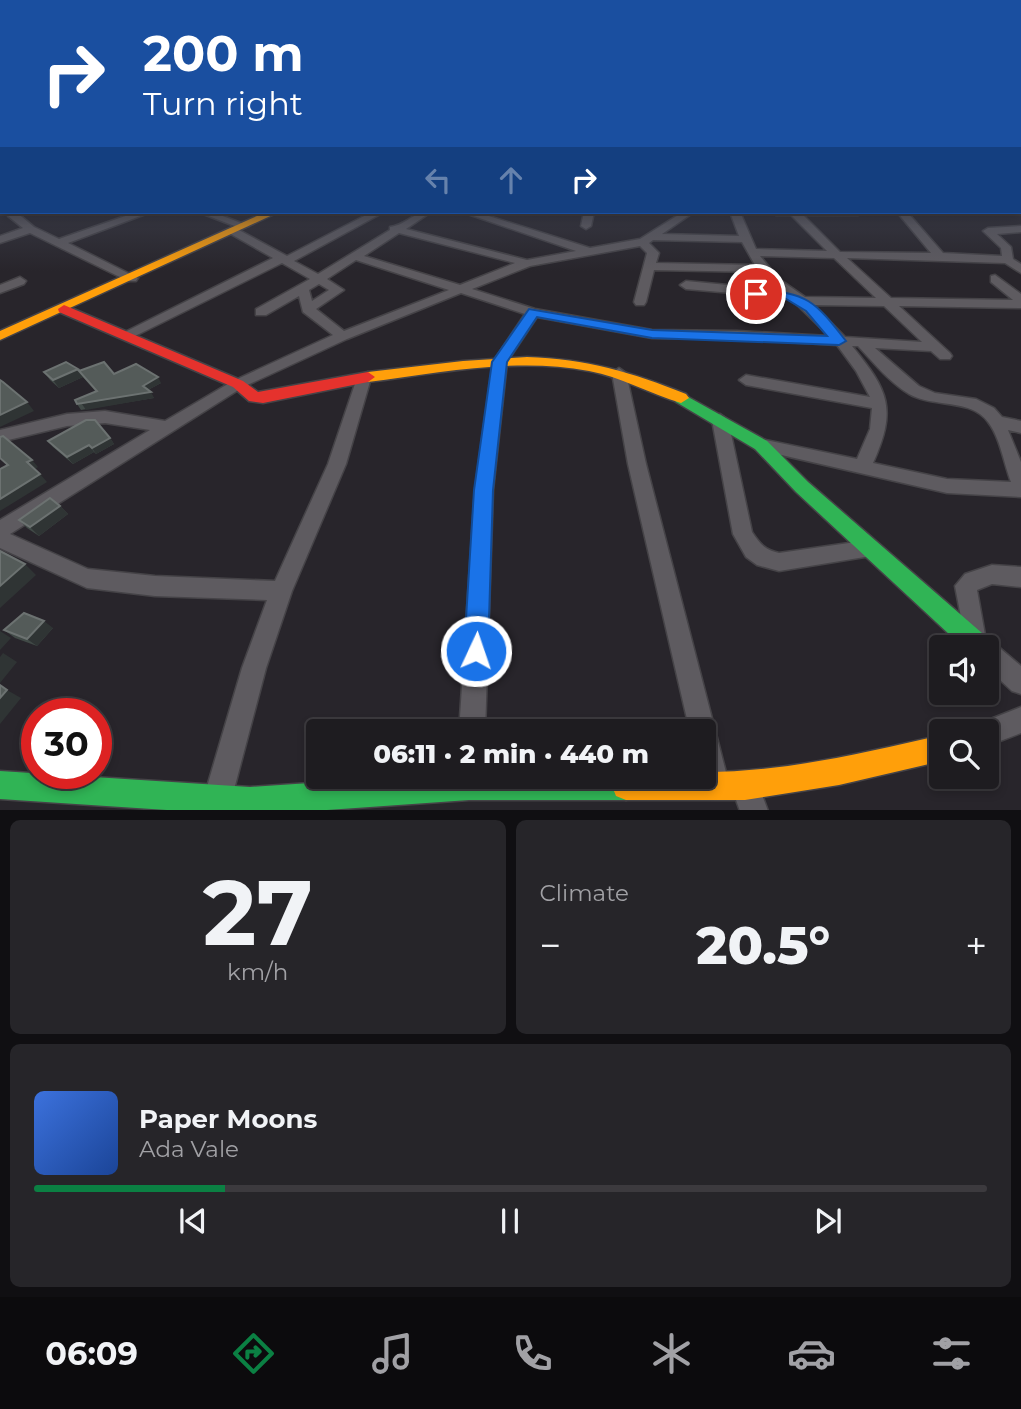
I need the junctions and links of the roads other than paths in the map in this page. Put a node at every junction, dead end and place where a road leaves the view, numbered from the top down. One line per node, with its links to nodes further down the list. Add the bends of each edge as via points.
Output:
1 (11, 214): 15 (street)
2 (140, 214): 21 (street)
3 (207, 214): 14 (street)
4 (270, 214): 14 (street)
5 (375, 214): 27 (street)
6 (422, 214): 16 (street)
7 (473, 214): 22 (street)
8 (589, 214): 13 (street)
9 (685, 214): 18 (street)
10 (736, 214): 19 (street)
11 (796, 214): 24 (street)
12 (904, 214): 26 (street)
13 (586, 226)
14 (238, 228): 27 (street); 33 (street)
15 (30, 229): 20 (street); 21 (street)
16 (394, 229): 25 (street); 29 (street)
17 (1021, 229): 28 (street, via 988,231 1006,247)
18 (647, 239): 19 (street); 22 (street); 30 (street, via 653,253)
19 (744, 239): 23 (street)
20 (0, 240)
21 (60, 242): 33 (street)
22 (589, 251): 29 (street)
23 (752, 252): 24 (street); 31 (street)
24 (838, 255): 26 (street); 44 (street)
25 (354, 256): 34 (street); 40 (street)
26 (940, 256): 28 (street)
27 (285, 259): 34 (street); 49 (street)
28 (1008, 260): 32 (street)
29 (527, 263): 40 (street)
30 (649, 266): 31 (street); 42 (street)
31 (763, 269): 41 (street)
32 (1021, 270)
33 (132, 278): 45 (street)
34 (318, 278): 39 (street); 46 (street, via 338,292)
35 (995, 279): 43 (street)
36 (20, 281): 38 (street)
37 (686, 285): 41 (street)
38 (0, 289)
39 (303, 289): 46 (street); 47 (street)
40 (456, 290): 48 (street); 51 (street)
41 (794, 298): 44 (street); 52 (street, via 811,308)
42 (640, 302)
43 (1021, 302): 44 (street)
44 (890, 303): 53 (street, via 940,352)
45 (64, 309): 49 (street); 50 (street)
46 (308, 309): 51 (street)
47 (261, 312)
48 (533, 312): 52 (street, via 652,334); 54 (street)
49 (126, 335): 58 (street)
50 (0, 336)
51 (342, 336): 58 (street)
52 (839, 341): 53 (street); 59 (street)
53 (863, 344): 61 (street, via 918,393 970,401)
54 (500, 362): 55 (street, via 552,361); 56 (street); 77 (street, via 484,490)
55 (619, 373): 60 (street); 78 (street)
56 (364, 378): 58 (street, via 273,399 254,397); 72 (street, via 337,464)
57 (746, 380): 59 (street)
58 (238, 384): 62 (street)
59 (880, 404): 66 (street, via 878,433)
60 (720, 420): 65 (street); 70 (street, via 743,534 753,551 779,562)
61 (997, 421): 63 (street); 67 (street)
62 (167, 427): 64 (street, via 105,417 66,420); 68 (street)
63 (1021, 427)
64 (0, 436)
65 (761, 445): 66 (street); 70 (street)
66 (863, 466): 67 (street, via 947,486)
67 (1021, 487)
68 (0, 530)
69 (0, 539): 72 (street, via 87,578)
70 (870, 549): 73 (street)
71 (1021, 577): 74 (street, via 989,573 966,586)
72 (281, 591): 86 (street)
73 (967, 635)
74 (978, 635)
75 (999, 663): 76 (street)
76 (1021, 682)
77 (473, 719)
78 (700, 719)
79 (1021, 720): 80 (street)
80 (999, 728)
81 (929, 751): 87 (street)
82 (716, 784): 87 (street)
83 (0, 785): 86 (street)
84 (539, 789): 85 (street)
85 (469, 791): 88 (street)
86 (218, 797): 88 (street)
87 (750, 798)
88 (249, 806)

